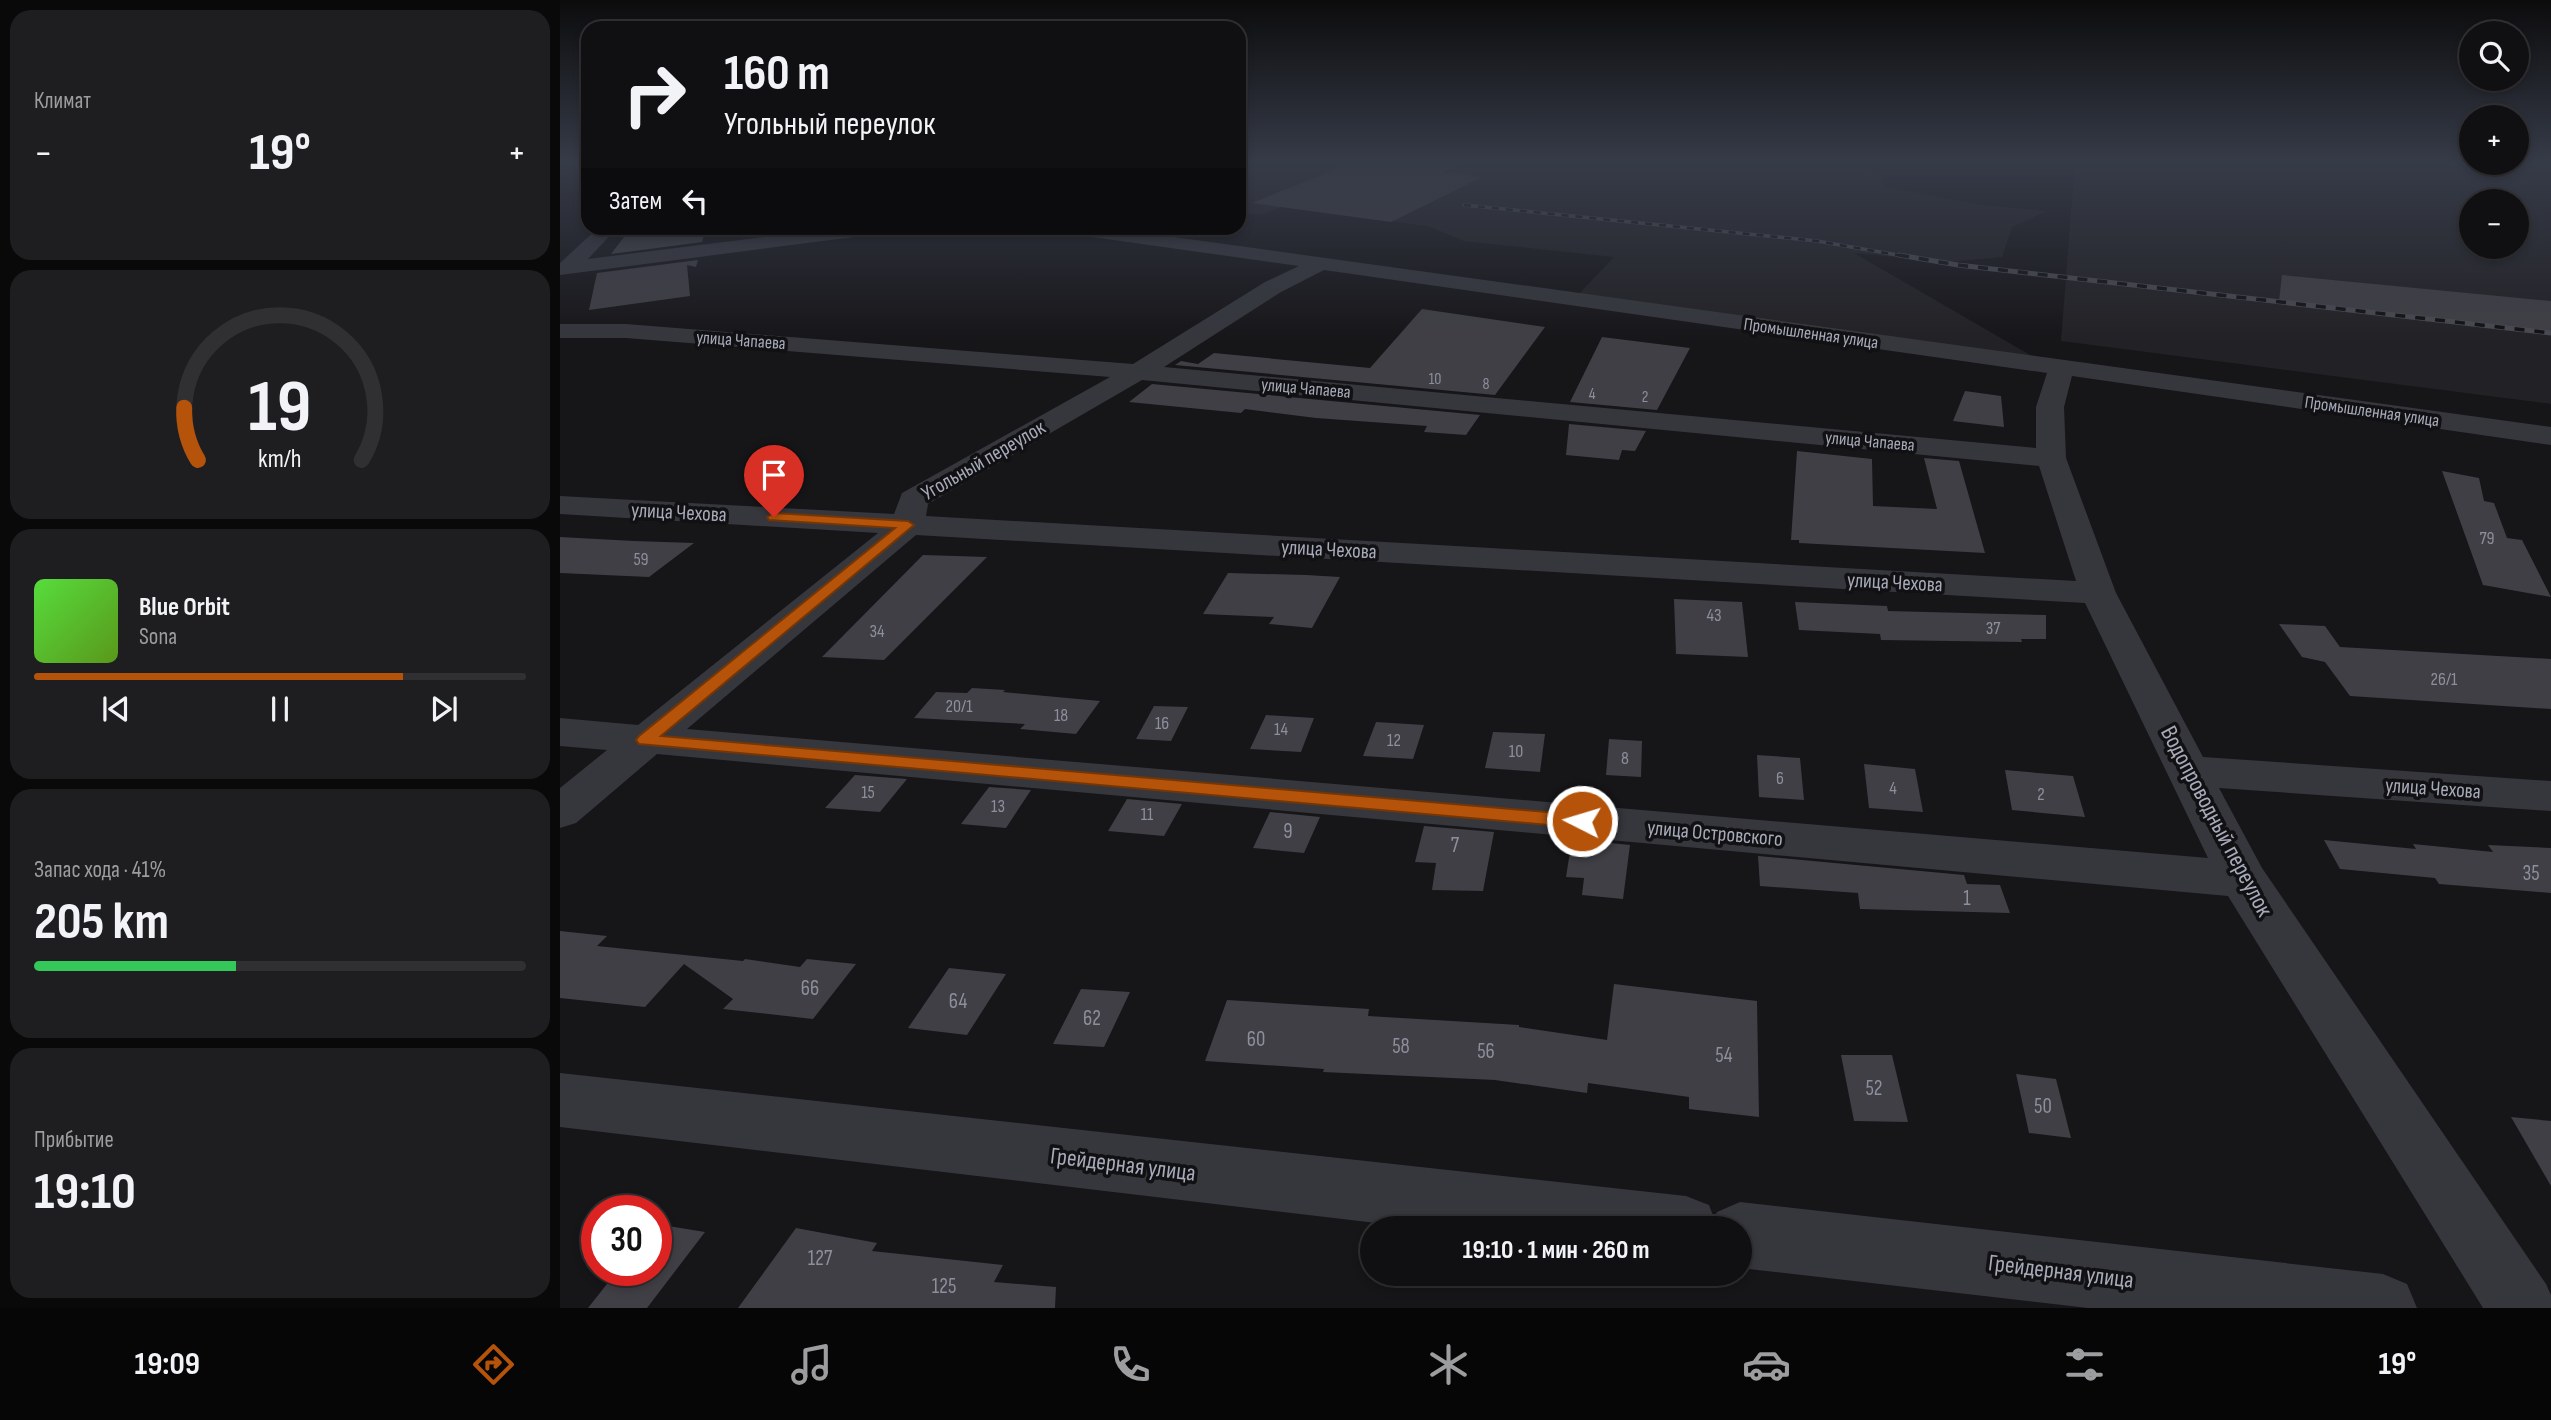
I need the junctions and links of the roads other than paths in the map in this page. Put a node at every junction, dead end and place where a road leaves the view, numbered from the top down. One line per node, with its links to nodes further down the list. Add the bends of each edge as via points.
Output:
1 (600, 235): 5 (street)
2 (822, 235): 5 (street)
3 (1119, 235): 4 (street, Промышленная улица)
4 (1320, 264): 7 (street, Промышленная улица); 8 (street, Угольный переулок, via 1273,287)
5 (564, 268)
6 (560, 331): 8 (street, улица Чапаева, via 626,331)
7 (2062, 369): 9 (street, Промышленная улица); 10 (street, Водопроводный переулок, via 2050,407)
8 (1138, 372): 10 (street, улица Чапаева); 12 (street, Угольный переулок, via 913,500)
9 (2551, 436)
10 (2051, 458): 13 (street, Водопроводный переулок)
11 (560, 505): 12 (street, улица Чехова)
12 (908, 525): 13 (street, улица Чехова); 15 (street, Угольный переулок)
13 (2098, 593): 16 (street, Водопроводный переулок)
14 (560, 732): 15 (street, улица Островского)
15 (645, 740): 18 (street, Угольный переулок); 19 (street, улица Островского)
16 (2190, 771): 17 (street, улица Чехова); 19 (street, Водопроводный переулок)
17 (2551, 796)
18 (560, 812)
19 (2243, 879): 24 (street, Водопроводный переулок)
20 (560, 1100): 21 (street, Грейдерная улица)
21 (1580, 1216)
22 (1752, 1236): 23 (street, Грейдерная улица)
23 (2383, 1308)
24 (2522, 1308)

